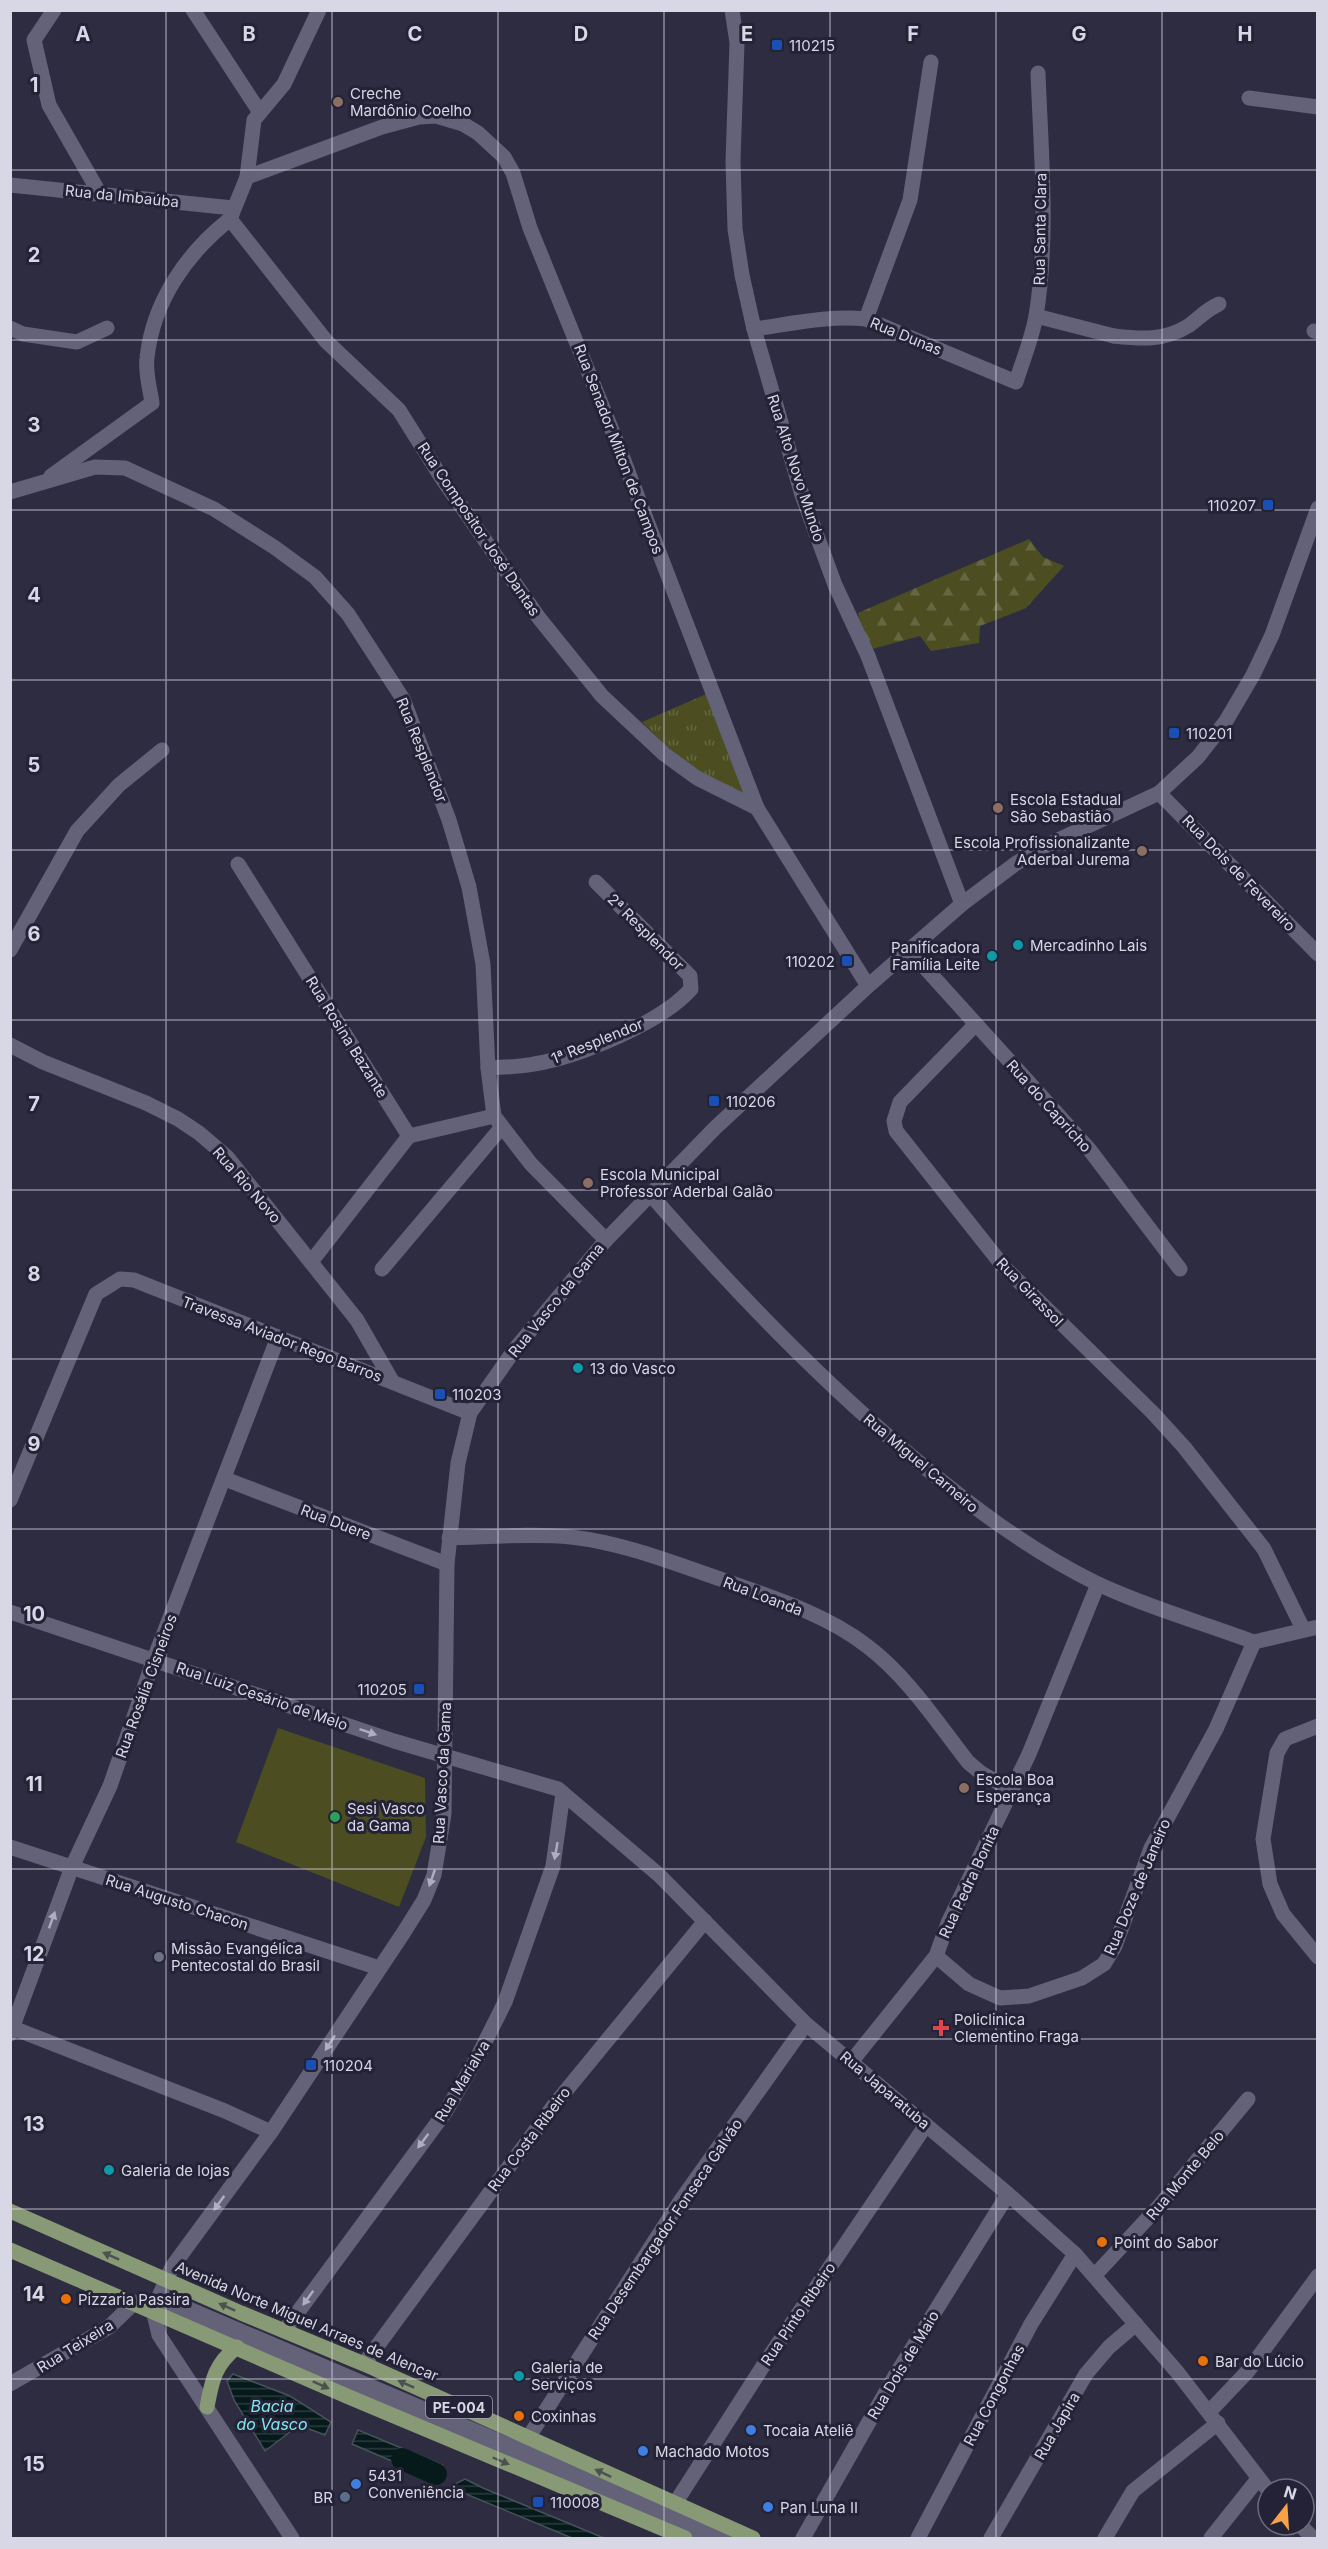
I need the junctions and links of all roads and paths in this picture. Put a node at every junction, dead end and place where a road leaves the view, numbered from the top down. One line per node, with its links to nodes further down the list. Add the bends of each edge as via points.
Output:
1 (54, 10): 12 (street, via 34,40 49,105)
2 (194, 10): 9 (street)
3 (319, 10): 9 (street, via 284,84)
4 (732, 10): 19 (street, Rua Alto Novo Mundo, via 737,43 735,229)
5 (931, 62): 16 (street, via 910,200)
6 (1038, 73): 15 (street, Rua Santa Clara, via 1043,227)
7 (1249, 98): 8 (street)
8 (1317, 107)
9 (259, 111): 10 (street, via 254,120)
10 (247, 177): 13 (street); 27 (street, Rua Senador Milton de Campos, via 419,117 436,116 464,124 504,157)
11 (10, 185): 12 (street, Rua da Imbaúba)
12 (100, 195): 13 (street, Rua da Imbaúba)
13 (232, 213): 21 (street, via 205,239 167,291 147,358 152,403); 27 (street, Rua Compositor José Dantas, via 326,342 399,410 539,618 596,688 664,754 697,778)
14 (1219, 304): 15 (street, via 1167,336 1146,340)
15 (1036, 316): 20 (street, Rua Santa Clara)
16 (866, 319): 19 (street, Rua Dunas, via 819,319); 20 (street, Rua Dunas)
17 (10, 328): 18 (street, via 23,334 77,342)
18 (107, 328)
19 (754, 329): 30 (street, Rua Alto Novo Mundo, via 802,495)
20 (1016, 382)
21 (44, 481): 22 (street, Rua Resplendor); 38 (street, Rua Resplendor, via 95,467 125,468 173,489 214,509 274,547 315,577 348,614 403,699 449,820 469,887 483,964)
22 (10, 492)
23 (1317, 508): 24 (street, Rua Vasco da Gama)
24 (1314, 528): 26 (street, Rua Vasco da Gama, via 1253,675 1198,758)
25 (162, 750): 31 (street, via 119,785 77,831)
26 (1160, 793): 30 (street, Rua Vasco da Gama, via 1043,847); 33 (street, Rua Dois de Fevereiro)
27 (757, 808): 35 (street, Rua Senador Milton de Campos)
28 (238, 864): 40 (street, Rua Rosina Bazante)
29 (596, 882): 34 (street, 2ª Resplendor, via 654,938)
30 (962, 904): 32 (street, Rua Vasco da Gama)
31 (10, 950)
32 (909, 950): 35 (street, Rua Vasco da Gama); 36 (street, Rua do Capricho)
33 (1317, 954)
34 (693, 984): 38 (street, 1ª Resplendor, via 686,995 634,1029 561,1058)
35 (868, 986): 41 (street, Rua Vasco da Gama, via 715,1128)
36 (975, 1025): 45 (street, Rua do Capricho, via 1089,1149); 55 (street, Rua Girassol, via 900,1102 894,1121 896,1131 1003,1266 1184,1447 1264,1549)
37 (10, 1045): 43 (street, Rua Rio Novo, via 146,1103 199,1133 227,1157)
38 (488, 1068): 39 (street, Rua Resplendor)
39 (498, 1122): 40 (street); 42 (street, via 531,1164); 44 (street)
40 (409, 1136): 43 (street)
41 (651, 1195): 42 (street, Rua Vasco da Gama); 53 (street, Rua Miguel Carneiro, via 748,1304 865,1417 985,1516)
42 (606, 1240): 48 (street, Rua Vasco da Gama, via 515,1349)
43 (311, 1262): 47 (street, Rua Rio Novo, via 357,1320)
44 (382, 1269)
45 (1180, 1269)
46 (278, 1337): 47 (street, Travessa Aviador Rego Barros); 49 (street, Rua Rosália Cisneiros); 50 (street, Travessa Aviador Rego Barros, via 134,1280 120,1279 96,1294)
47 (392, 1381): 48 (street, Travessa Aviador Rego Barros)
48 (470, 1413): 51 (street, Rua Vasco da Gama, via 458,1463)
49 (225, 1479): 52 (street, Rua Duere); 57 (street, Rua Rosália Cisneiros)
50 (10, 1500)
51 (449, 1538): 52 (street, Rua Vasco da Gama); 60 (street, Rua Loanda, via 572,1537 639,1551 808,1613 852,1635 890,1665 968,1762)
52 (447, 1564): 59 (street, Rua Vasco da Gama)
53 (1098, 1584): 56 (street, Rua Miguel Carneiro); 60 (street, Rua Pedra Bonita)
54 (10, 1612): 57 (street, Rua Luiz Cesário de Melo)
55 (1313, 1628): 56 (street)
56 (1254, 1642): 65 (street, Rua Doze de Janeiro, via 1216,1729 1151,1848 1115,1946 1104,1964 1082,1978 1029,1996 1000,1998 969,1984)
57 (154, 1659): 59 (street, Rua Luiz Cesário de Melo, one-way to 59); 63 (street, Rua Rosália Cisneiros, via 110,1786)
58 (1317, 1726): 66 (street, via 1286,1739 1277,1753 1263,1857 1282,1914)
59 (446, 1758): 61 (street, Rua Japaratuba, via 548,1784); 67 (street, Rua Vasco da Gama, one-way to 67, via 444,1814 434,1875 424,1900)
60 (1013, 1791): 65 (street, Rua Pedra Bonita, via 948,1923)
61 (563, 1793): 64 (street, Rua Japaratuba); 84 (street, Rua Marialva, one-way to 84, via 553,1866 505,2002 477,2058 446,2111)
62 (10, 1847): 63 (street, Rua Augusto Chacon)
63 (72, 1867): 67 (street, Rua Augusto Chacon); 69 (street, Rua Rosália Cisneiros, one-way to 63)
64 (705, 1921): 68 (street, Rua Japaratuba); 86 (street, Rua Costa Ribeiro, via 555,2104)
65 (936, 1956): 70 (street, Rua Pedra Bonita)
66 (1317, 1957)
67 (379, 1968): 73 (street, Rua Vasco da Gama, one-way to 73)
68 (806, 2024): 70 (street, Rua Japaratuba); 90 (street, Rua Desembargador Fonseca Galvão, via 681,2200)
69 (12, 2031): 73 (street)
70 (851, 2062): 72 (street, Rua Japaratuba)
71 (1248, 2099): 78 (street, Rua Monte Belo, via 1153,2213)
72 (926, 2125): 74 (street, Rua Japaratuba); 93 (street, Rua Pinto Ribeiro)
73 (272, 2132): 80 (street, Rua Vasco da Gama, one-way to 80)
74 (1008, 2194): 77 (street, Rua Japaratuba); 99 (street, Rua Dois de Maio, via 894,2376)
75 (10, 2211): 80 (main road, Avenida Norte Miguel Arraes de Alencar / PE-004, one-way to 75)
76 (10, 2250): 81 (main road, PE-004)
77 (1075, 2254): 78 (street, Rua Japaratuba); 100 (street, Rua Congonhas, via 1030,2324)
78 (1095, 2275): 83 (street, Rua Japaratuba)
79 (1317, 2276): 89 (street)
80 (164, 2280): 82 (street, Rua Vasco da Gama); 84 (main road, Avenida Norte Miguel Arraes de Alencar / PE-004, one-way to 80)
81 (135, 2302): 82 (main road, PE-004); 87 (street, Rua Teixeira, via 109,2327)
82 (153, 2310): 85 (main road, PE-004); 88 (street, via 159,2335)
83 (1136, 2324): 89 (street, Rua Japaratuba); 101 (street, Rua Japira, via 1109,2346 1086,2374)
84 (284, 2331): 86 (main road, Avenida Norte Miguel Arraes de Alencar / PE-004)
85 (237, 2347): 88 (main road, via 215,2371); 95 (main road, PE-004, one-way to 95)
86 (364, 2364): 90 (main road, Avenida Norte Miguel Arraes de Alencar / PE-004, one-way to 86)
87 (10, 2384)
88 (207, 2407): 94 (street)
89 (1213, 2417): 91 (street, Rua Japaratuba); 102 (street, via 1133,2491)
90 (528, 2438): 93 (main road, Avenida Norte Miguel Arraes de Alencar / PE-004, one-way to 90)
91 (1260, 2477)
92 (1256, 2491): 103 (street)
93 (674, 2505): 98 (main road, Avenida Norte Miguel Arraes de Alencar / PE-004)
94 (292, 2538)
95 (685, 2538)
96 (712, 2538): 97 (street, via 161,2303 162,2298)
97 (727, 2538)
98 (753, 2538)
99 (803, 2538)
100 (918, 2538)
101 (991, 2538)
102 (1105, 2538)
103 (1211, 2538)

